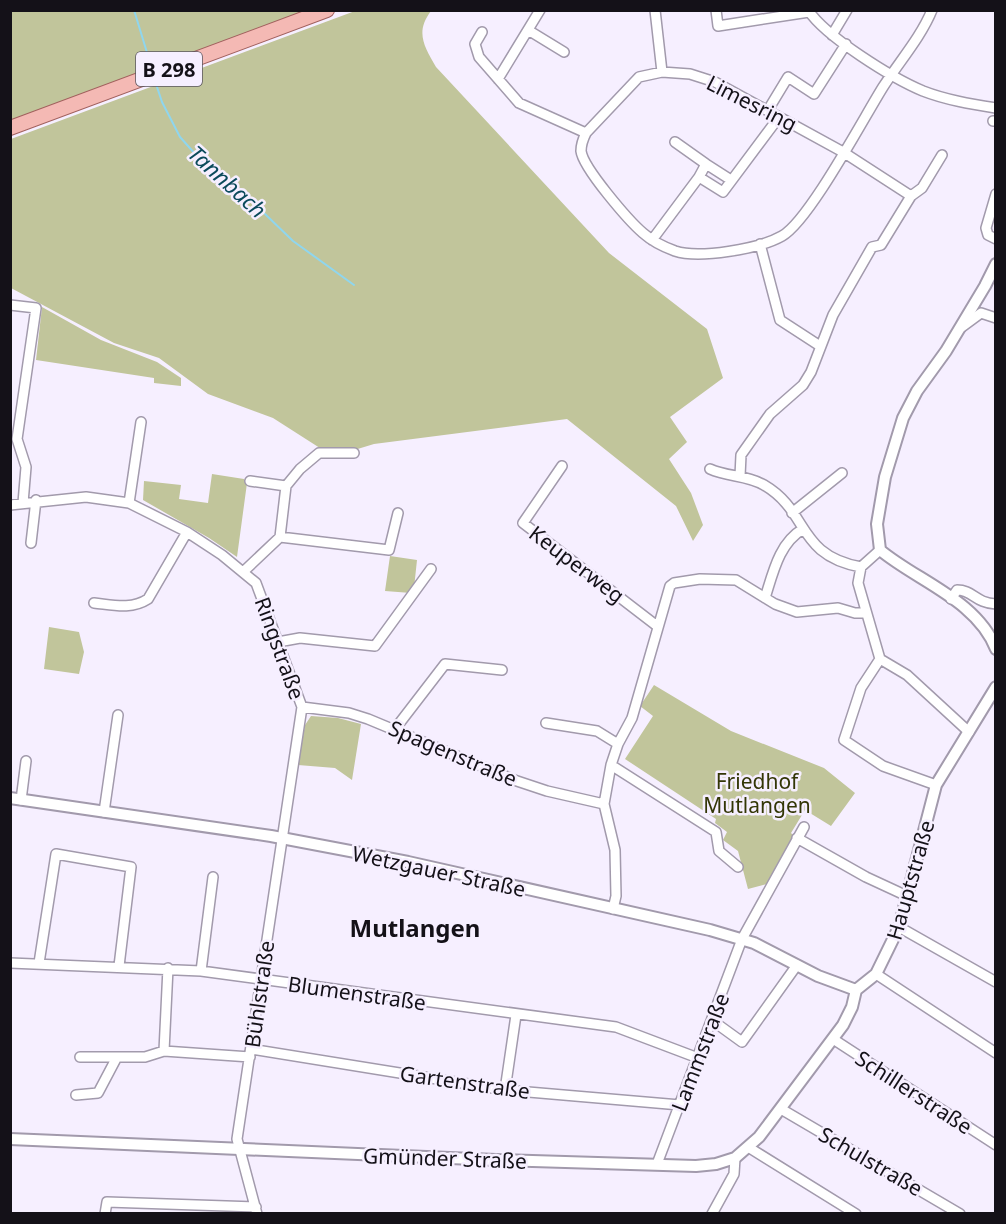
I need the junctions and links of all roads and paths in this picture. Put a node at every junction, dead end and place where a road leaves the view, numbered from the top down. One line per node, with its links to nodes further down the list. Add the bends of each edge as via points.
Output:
1 (327, 10): 19 (main road, B 298)
2 (540, 10): 8 (street)
3 (655, 10): 13 (street)
4 (716, 10): 7 (street, via 718,26)
5 (847, 10): 10 (street)
6 (932, 10): 14 (street)
7 (808, 11): 10 (street)
8 (528, 30): 12 (street); 15 (street)
9 (482, 32): 15 (street, via 475,44 479,57)
10 (832, 35): 11 (street)
11 (846, 44): 14 (street); 17 (street, via 814,94 788,77)
12 (564, 52)
13 (662, 72): 17 (street, Limesring, via 702,77); 20 (street, Limesring, via 649,73 628,85)
14 (892, 74): 16 (street, via 956,102); 22 (street)
15 (498, 79): 20 (street, via 519,103)
16 (996, 108)
17 (768, 110): 18 (street, Limesring)
18 (780, 117): 22 (street, Limesring); 26 (street)
19 (10, 128)
20 (585, 133): 30 (street, via 581,151 585,164)
21 (675, 142): 24 (street)
22 (843, 152): 28 (street, Limesring); 31 (street, via 791,230)
23 (942, 156): 28 (street, via 922,188)
24 (706, 164): 25 (street); 26 (street)
25 (699, 177): 26 (street, via 723,192); 30 (street)
26 (731, 180)
27 (996, 194): 29 (street, via 986,228 988,235)
28 (911, 196): 36 (street, via 881,245 872,247)
29 (996, 239)
30 (652, 240): 31 (street, via 677,251 701,253)
31 (760, 244): 36 (street, via 780,320)
32 (996, 264): 35 (street)
33 (10, 305): 46 (street, via 36,308 17,439 26,467)
34 (996, 318): 35 (street, via 981,313)
35 (960, 328): 55 (street, via 917,391 894,444 877,524)
36 (820, 346): 42 (street, via 803,385 770,414 741,455)
37 (141, 422): 47 (street)
38 (354, 453): 44 (street, via 319,453)
39 (562, 466): 64 (street, Keuperweg, via 523,524)
40 (710, 469): 42 (street)
41 (842, 473): 50 (street)
42 (740, 476): 50 (street, via 764,485)
43 (250, 481): 44 (street)
44 (286, 486): 53 (street)
45 (36, 501): 46 (street, Ringstraße); 47 (street, Ringstraße, via 86,497); 54 (street)
46 (23, 503): 48 (street, Ringstraße)
47 (129, 503): 52 (street, Ringstraße)
48 (10, 505)
49 (398, 513): 53 (street, via 389,550)
50 (792, 513): 51 (street)
51 (804, 529): 56 (street, via 819,551 831,559); 59 (street, via 784,546)
52 (187, 532): 58 (street, Ringstraße); 61 (street, via 148,599 127,606)
53 (280, 537): 58 (street)
54 (31, 543)
55 (880, 550): 56 (street); 60 (street)
56 (861, 567): 63 (street, via 858,583)
57 (431, 569): 65 (street, via 375,646 300,638)
58 (243, 572): 65 (street, Ringstraße, via 256,583)
59 (765, 598): 63 (street, via 797,612 838,608); 64 (street, via 736,580 674,583)
60 (951, 599): 62 (street, via 957,590 966,590 982,603); 66 (street, via 975,619)
61 (94, 603)
62 (996, 604)
63 (866, 613): 67 (street)
64 (657, 626): 75 (street, via 632,718)
65 (278, 642): 70 (street, Ringstraße)
66 (995, 645)
67 (880, 659): 74 (street, via 907,675); 78 (street, via 861,688 844,740 883,766)
68 (502, 670): 73 (street, via 445,663)
69 (995, 688): 74 (street, Hauptstraße)
70 (302, 707): 73 (street, Spagenstraße, via 349,713); 83 (street, Ringstraße)
71 (118, 715): 81 (street)
72 (546, 723): 75 (street, via 597,731)
73 (395, 729): 80 (street, Spagenstraße, via 517,781)
74 (969, 732): 78 (street, Hauptstraße)
75 (618, 744): 77 (street)
76 (26, 761): 79 (street)
77 (612, 765): 80 (street); 85 (street, via 716,832 719,851)
78 (936, 784): 87 (street, Hauptstraße)
79 (16, 799): 81 (street, Wetzgauer Straße)
80 (604, 804): 88 (street, via 615,850)
81 (104, 812): 83 (street, Wetzgauer Straße)
82 (804, 827): 84 (street, Lammstraße)
83 (281, 838): 88 (street, Wetzgauer Straße, via 408,862); 98 (street, Bühlstraße)
84 (797, 838): 87 (street); 90 (street, Lammstraße)
85 (738, 867)
86 (213, 877): 96 (street)
87 (907, 896): 89 (street, Hauptstraße)
88 (613, 909): 90 (street, Wetzgauer Straße)
89 (899, 927): 97 (street, Hauptstraße); 99 (street)
90 (742, 939): 93 (street, Wetzgauer Straße); 102 (street, Lammstraße)
91 (10, 963): 92 (street, Blumenstraße)
92 (39, 963): 94 (street, Blumenstraße); 94 (street, via 56,854 131,867)
93 (798, 965): 100 (street, Wetzgauer Straße); 102 (street, via 742,1042)
94 (119, 966): 95 (street, Blumenstraße)
95 (168, 968): 96 (street, Blumenstraße); 104 (street)
96 (201, 971): 98 (street, Blumenstraße)
97 (876, 974): 100 (street, Hauptstraße); 106 (street)
98 (261, 979): 101 (street, Blumenstraße); 105 (street, Bühlstraße)
99 (996, 982)
100 (856, 990): 103 (street, via 847,1018)
101 (516, 1015): 109 (street, Blumenstraße, via 616,1027); 110 (street)
102 (712, 1021): 109 (street, Lammstraße)
103 (833, 1039): 113 (street); 116 (street, Schillerstraße)
104 (164, 1051): 105 (street, Gartenstraße); 107 (street, Gartenstraße, via 146,1057)
105 (250, 1053): 110 (street, Gartenstraße); 115 (street, Bühlstraße)
106 (996, 1053)
107 (117, 1057): 108 (street, Gartenstraße); 111 (street, via 98,1093)
108 (80, 1058)
109 (698, 1058): 112 (street, Lammstraße)
110 (505, 1090): 112 (street, Gartenstraße)
111 (76, 1095)
112 (680, 1105): 119 (street, Lammstraße)
113 (781, 1108): 117 (street); 124 (street, Schulstraße)
114 (10, 1139): 115 (street, Gmünder Straße)
115 (239, 1144): 119 (street, Gmünder Straße, via 528,1162); 120 (street)
116 (996, 1145)
117 (748, 1147): 118 (street, Gmünder Straße); 123 (street)
118 (735, 1158): 119 (street, Gmünder Straße, via 696,1166); 122 (street, via 734,1174)
119 (657, 1164)
120 (257, 1212): 121 (street, via 107,1202)
121 (105, 1214)
122 (712, 1214)
123 (856, 1214)
124 (960, 1214)

